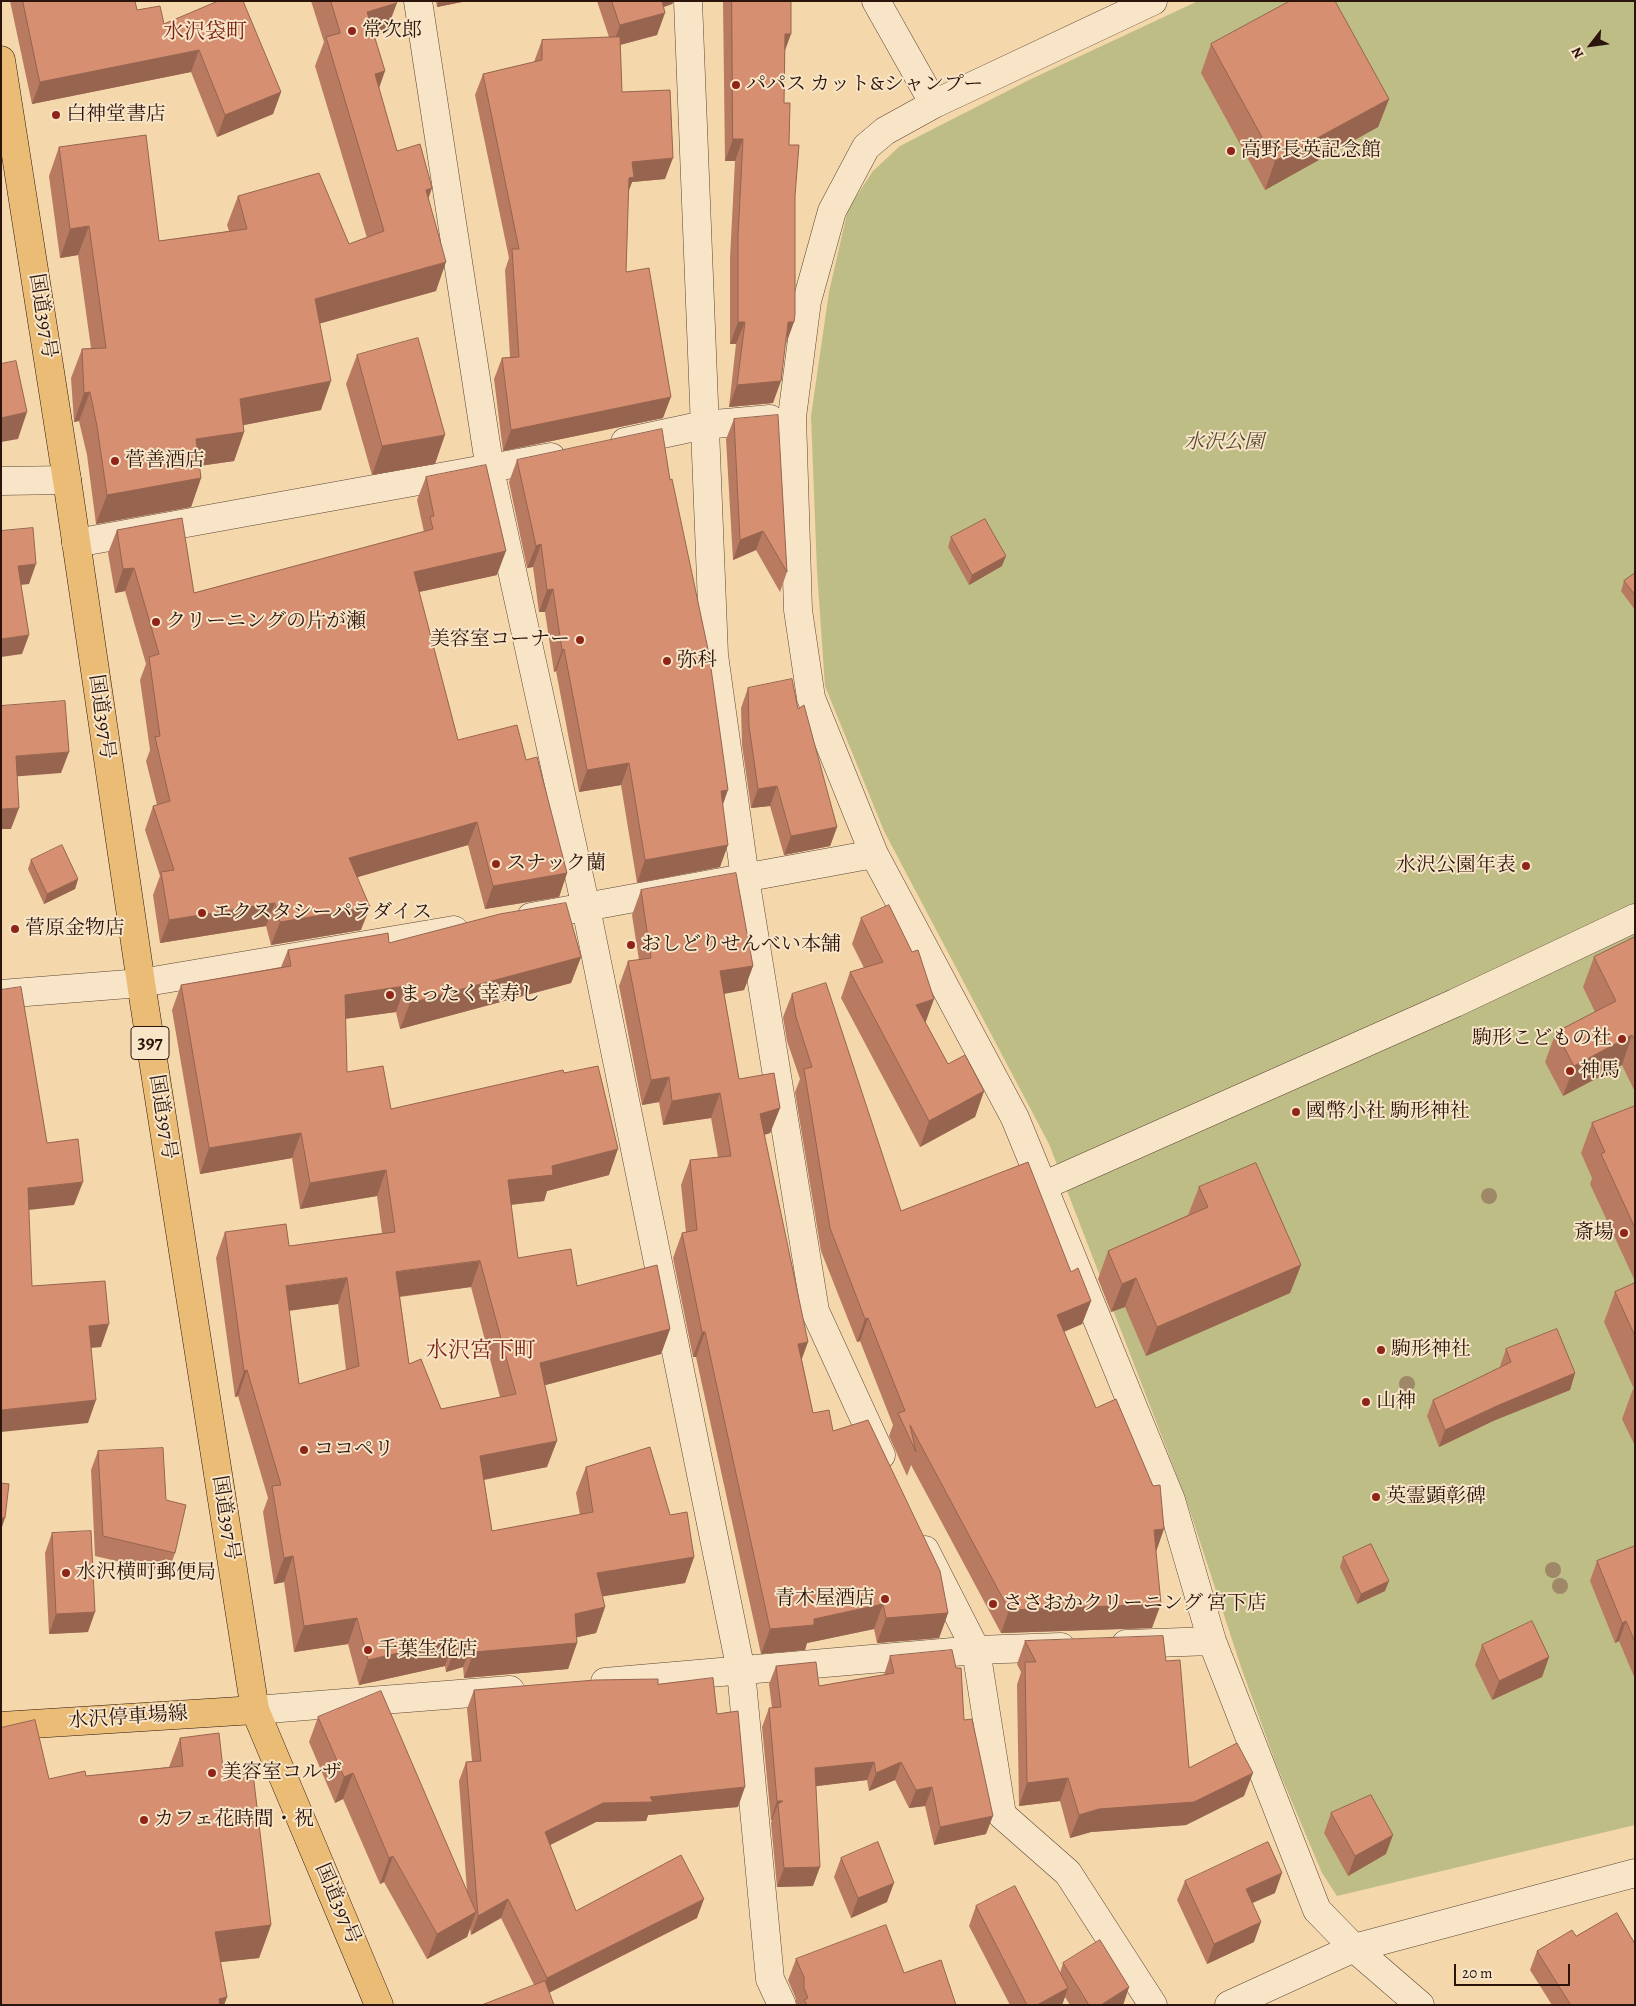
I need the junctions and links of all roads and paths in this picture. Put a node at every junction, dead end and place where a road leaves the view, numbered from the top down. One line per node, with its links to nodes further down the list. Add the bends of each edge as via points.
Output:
1 (418, 1): 9 (street)
2 (688, 1): 8 (street)
3 (876, 1): 6 (street)
4 (1153, 1): 6 (street)
5 (1, 60): 10 (main road, 国道397号 / 397)
6 (934, 104): 7 (street, via 885,131 866,147 832,211 806,301)
7 (792, 417): 8 (street); 13 (street, via 798,610 811,698)
8 (704, 425): 9 (street); 14 (street, via 714,655)
9 (490, 470): 12 (street); 15 (street)
10 (67, 480): 11 (street); 12 (main road, 国道397号 / 397)
11 (1, 481)
12 (76, 543): 19 (main road, 国道397号 / 397)
13 (874, 854): 14 (street); 21 (street, via 1015,1118)
14 (745, 878): 15 (street); 22 (street, via 815,1311)
15 (586, 908): 17 (street); 26 (street)
16 (1635, 918): 21 (street, via 1455,1004)
17 (509, 921)
18 (480, 926): 19 (street)
19 (141, 983): 20 (street); 29 (main road, 国道397号 / 397)
20 (1, 994)
21 (1043, 1186): 24 (street, via 1171,1500)
22 (893, 1481)
23 (913, 1526): 25 (street)
24 (1212, 1641): 25 (street); 32 (street, via 1317,1910)
25 (976, 1650): 26 (street); 35 (street, via 1002,1815 1068,1873)
26 (740, 1671): 27 (street); 34 (street, via 770,1979)
27 (582, 1684)
28 (532, 1688): 29 (street)
29 (255, 1710): 30 (main road, 水沢停車場線); 33 (main road, 国道397号 / 397)
30 (1, 1726)
31 (1635, 1873): 32 (street)
32 (1354, 1948): 36 (street); 37 (street)
33 (379, 2005)
34 (782, 2005)
35 (1153, 2005)
36 (1229, 2005)
37 (1420, 2005)

